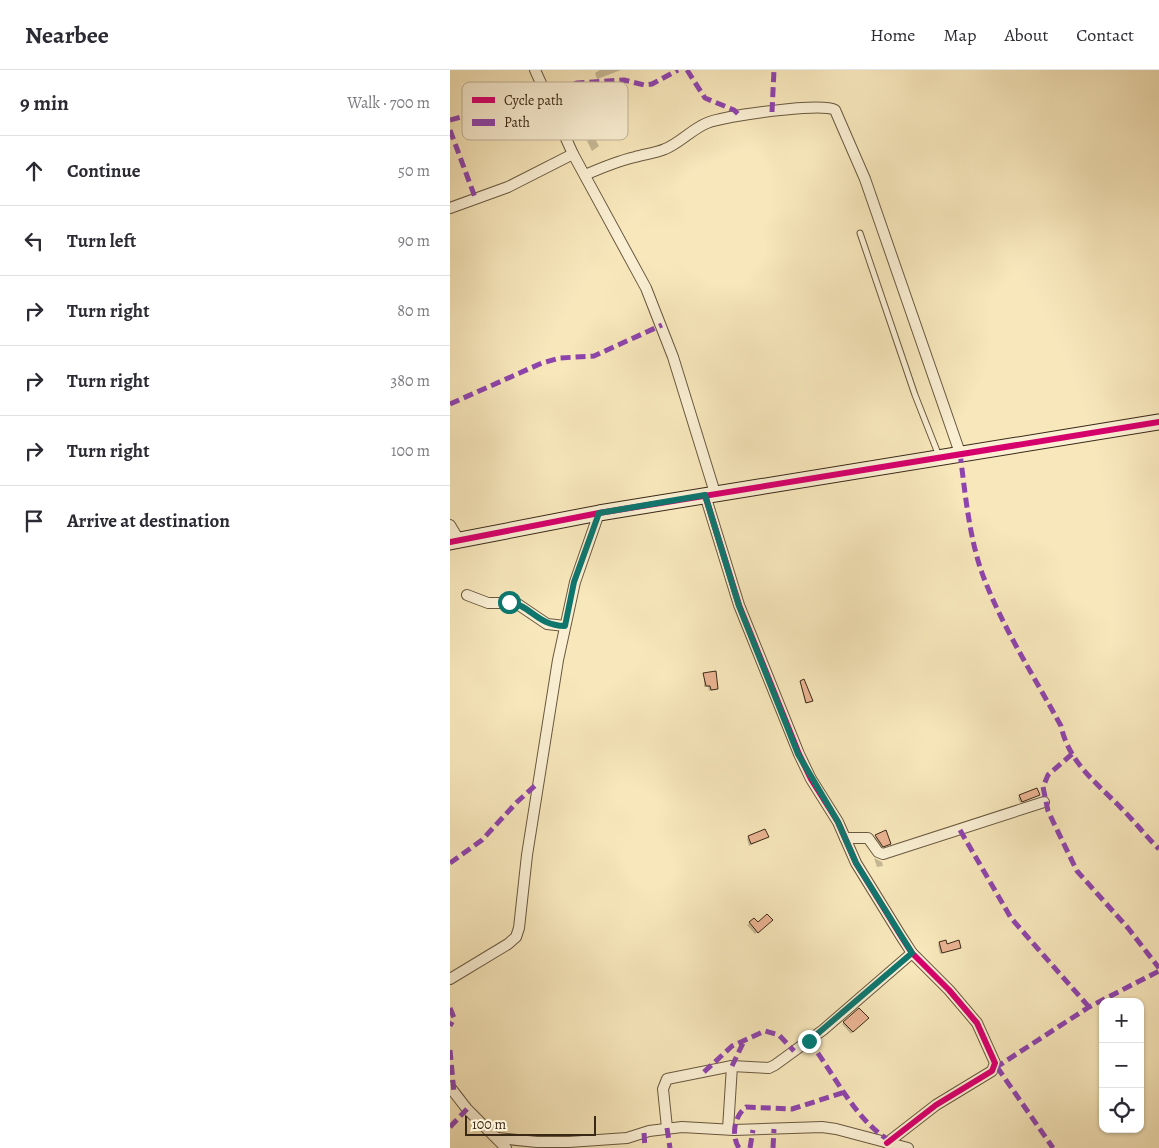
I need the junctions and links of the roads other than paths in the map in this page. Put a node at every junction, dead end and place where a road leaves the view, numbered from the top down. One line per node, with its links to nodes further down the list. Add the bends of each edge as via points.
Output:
1 (535, 70): 2 (street)
2 (541, 82)
3 (568, 140): 4 (street)
4 (574, 154): 5 (street); 6 (street, via 501,190)
5 (585, 175): 9 (street, via 663,150 705,124 722,118 805,108 835,110 865,179); 11 (street, via 646,288 662,325)
6 (450, 208)
7 (860, 233): 10 (lane)
8 (1159, 422): 9 (street)
9 (960, 453): 10 (street)
10 (939, 456): 11 (street)
11 (710, 494): 12 (street); 18 (street, via 739,606 798,754)
12 (599, 513): 14 (street); 16 (street, via 574,582)
13 (450, 525): 14 (street)
14 (455, 541)
15 (467, 595): 16 (street, via 488,603 516,603 547,624)
16 (565, 626): 20 (street, via 527,855 519,928 516,937 508,944)
17 (1044, 802): 18 (street, via 883,854 868,838)
18 (845, 838): 19 (street, via 856,863)
19 (912, 953): 21 (street, via 823,1030 775,1066); 26 (street, via 977,1023 995,1068 936,1105)
20 (450, 979)
21 (732, 1066): 23 (street, via 667,1079 663,1089); 24 (street)
22 (450, 1087): 25 (street)
23 (666, 1128): 24 (street); 25 (street, via 627,1138 569,1142)
24 (728, 1129): 26 (street, via 822,1127)
25 (497, 1138): 27 (street)
26 (887, 1143): 28 (street)
27 (506, 1148)
28 (908, 1148)

